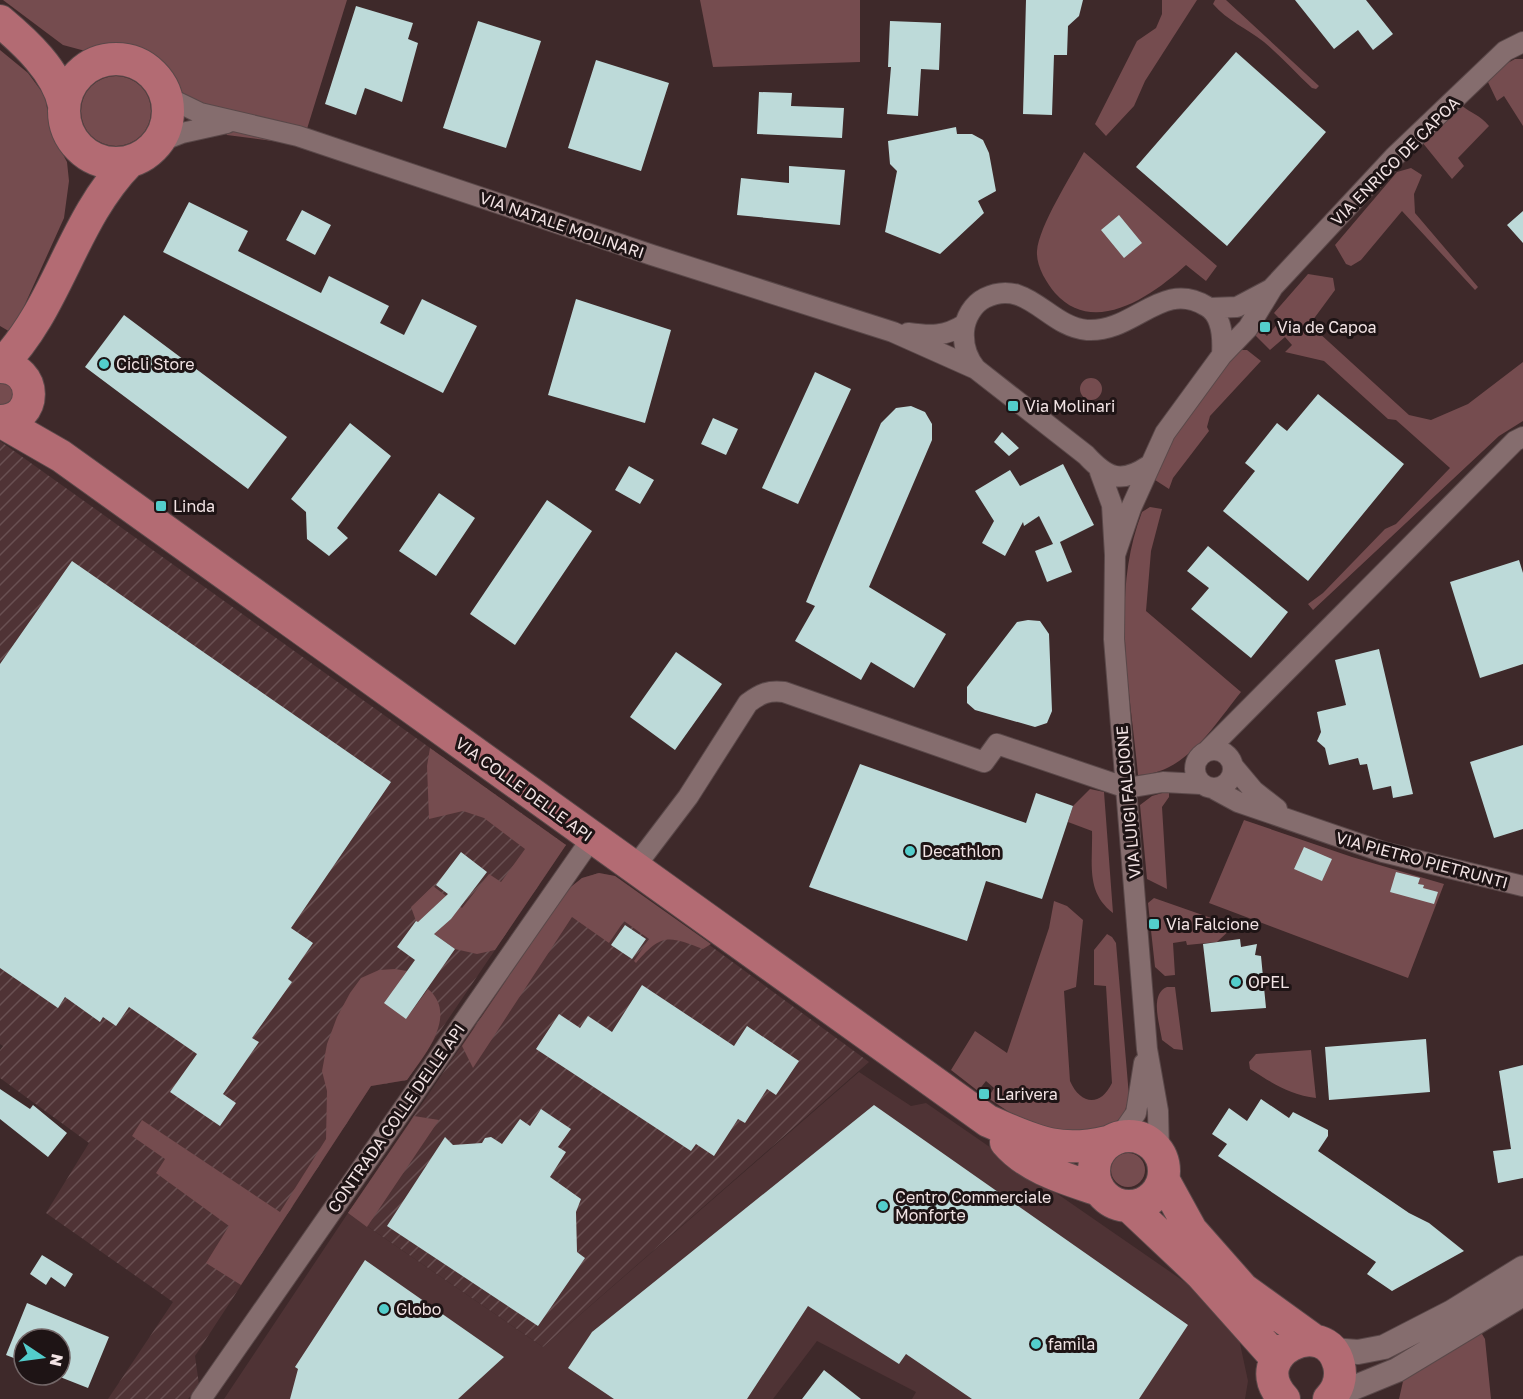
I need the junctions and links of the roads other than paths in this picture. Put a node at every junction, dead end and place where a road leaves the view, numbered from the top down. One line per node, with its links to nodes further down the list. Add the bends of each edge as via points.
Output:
1 (10, 29): 3 (main road, via 67,59); 5 (main road, via 51,74)
2 (1523, 42): 11 (street, VIA ENRICO DE CAPOA, via 1505,51 1394,158)
3 (91, 64): 4 (main road, via 122,58 137,62 161,82); 5 (main road, via 68,88)
4 (167, 97): 6 (street, VIA NATALE MOLINARI); 7 (main road, via 169,112)
5 (64, 105): 8 (main road, via 64,120)
6 (229, 122): 7 (street, VIA NATALE MOLINARI); 15 (street, VIA NATALE MOLINARI, via 298,136)
7 (159, 142): 9 (main road)
8 (78, 147): 9 (main road, via 93,158 110,163); 10 (main road, via 84,198)
9 (129, 162): 10 (main road, via 108,183)
10 (80, 231): 13 (main road)
11 (1273, 287): 12 (street, VIA ENRICO DE CAPOA, via 1237,307); 16 (street, VIA ENRICO DE CAPOA, via 1248,328)
12 (1210, 308): 14 (street, via 1185,298 1169,300 1123,325 1089,330 1060,322 1027,297 1004,292 978,301); 16 (street, via 1223,339)
13 (38, 319): 17 (main road); 19 (main road, via 28,359)
14 (964, 324): 15 (street, VIA NATALE MOLINARI, via 938,336); 18 (street, via 967,356)
15 (893, 332): 18 (street, VIA NATALE MOLINARI)
16 (1222, 355): 23 (street, VIA ENRICO DE CAPOA, via 1183,405)
17 (0, 367): 19 (main road, via 15,370)
18 (976, 369): 24 (street, VIA NATALE MOLINARI, via 1086,455)
19 (28, 386): 20 (main road, via 30,398 22,413); 22 (main road, VIA COLLE DELLE API, via 41,421)
20 (0, 421): 22 (main road, VIA COLLE DELLE API)
21 (1523, 437): 26 (street, VIA PIETRO PIETRUNTI, via 1427,528)
22 (61, 456): 33 (main road, VIA COLLE DELLE API)
23 (1148, 466): 24 (street, via 1123,477); 25 (street, VIA LUIGI FALCIONE)
24 (1100, 472): 25 (street, VIA LUIGI FALCIONE, via 1112,505)
25 (1115, 555): 31 (street, VIA LUIGI FALCIONE, via 1114,639)
26 (1240, 720): 27 (street, VIA PIETRO PIETRUNTI); 28 (street)
27 (1202, 755): 28 (street, via 1220,751); 29 (street, VIA PIETRO PIETRUNTI); 30 (street, via 1194,773)
28 (1232, 763): 30 (street, via 1226,784); 32 (street, VIA PIETRO PIETRUNTI, via 1254,791)
29 (1163, 782): 30 (street, VIA PIETRO PIETRUNTI); 31 (street, VIA PIETRO PIETRUNTI)
30 (1207, 787): 32 (street, VIA PIETRO PIETRUNTI)
31 (1127, 788): 34 (street, via 997,744 984,762 771,690 748,703 688,797); 36 (street, VIA LUIGI FALCIONE)
32 (1288, 818): 35 (street, VIA PIETRO PIETRUNTI, via 1383,852)
33 (592, 838): 34 (main road, VIA COLLE DELLE API); 47 (street, CONTRADA COLLE DELLE API)
34 (634, 868): 37 (main road, VIA COLLE DELLE API)
35 (1523, 886)
36 (1147, 1049): 38 (street, VIA LUIGI FALCIONE, via 1136,1113); 39 (street, VIA LUIGI FALCIONE, via 1158,1111)
37 (988, 1121): 38 (main road, VIA COLLE DELLE API, via 1043,1144 1081,1149); 40 (main road, VIA COLLE DELLE API, via 1012,1148 1054,1175)
38 (1114, 1139): 39 (main road, via 1142,1138); 40 (main road, via 1099,1152 1094,1164)
39 (1161, 1165): 41 (main road, via 1151,1198); 44 (main road, via 1191,1230 1243,1289)
40 (1099, 1190): 41 (main road, via 1117,1204)
41 (1129, 1206): 45 (main road, via 1201,1274)
42 (1523, 1268): 44 (street, via 1452,1312 1384,1347 1358,1352)
43 (1523, 1294): 46 (street, via 1397,1370)
44 (1323, 1346): 45 (main road, via 1293,1343); 46 (main road, via 1338,1361 1340,1373)
45 (1276, 1386)
46 (1330, 1398)
47 (201, 1399)

